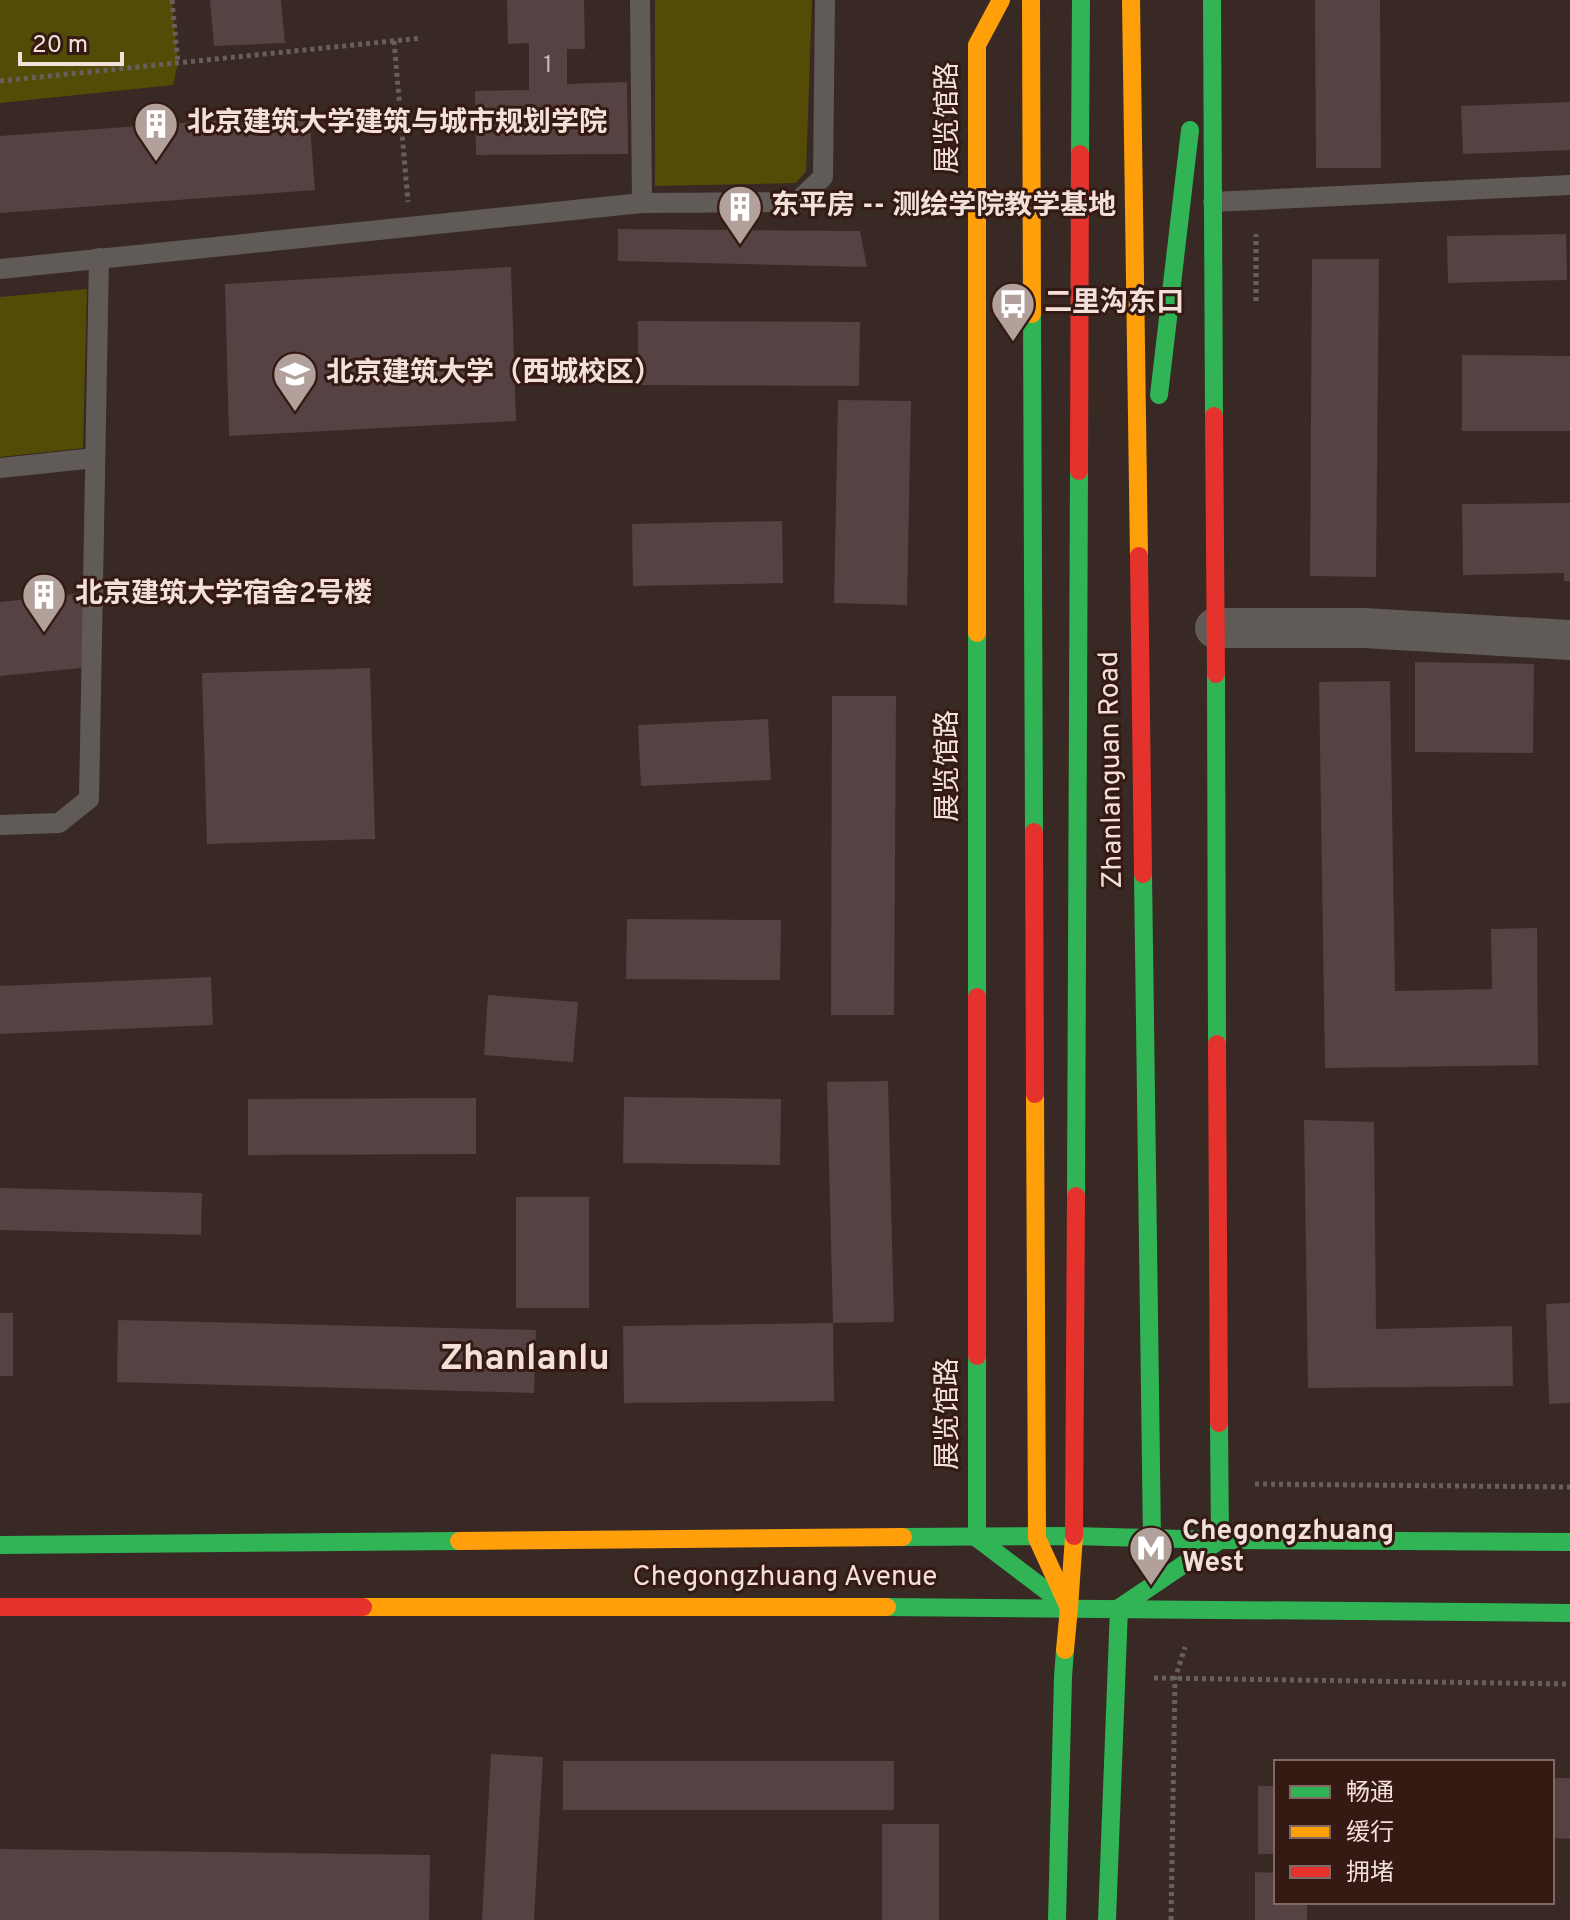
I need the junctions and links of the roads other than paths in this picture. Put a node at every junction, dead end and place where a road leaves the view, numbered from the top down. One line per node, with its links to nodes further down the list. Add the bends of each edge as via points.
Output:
1 (640, 0): 10 (lane)
2 (825, 0): 10 (lane, via 823,177 797,202)
3 (1001, 0): 22 (main road, 展览馆路, via 977,45)
4 (1031, 0): 18 (main road)
5 (1081, 0): 23 (main road, Zhanlanguan Road)
6 (1131, 0): 15 (main road, Zhanlanguan Road)
7 (1210, 0): 9 (main road); 15 (main road, via 1180,202)
8 (1570, 185): 9 (lane)
9 (1213, 202): 16 (main road)
10 (642, 203): 11 (lane)
11 (99, 258): 12 (lane); 13 (lane)
12 (0, 269)
13 (95, 458): 14 (lane); 20 (lane, via 89,799 59,823)
14 (0, 468)
15 (1138, 584): 29 (main road, Zhanlanguan Road)
16 (1215, 628): 17 (street, via 1364,628); 26 (main road)
17 (1570, 640)
18 (1034, 736): 19 (main road); 25 (main road)
19 (1017, 811)
20 (0, 825)
21 (994, 916): 22 (main road)
22 (977, 991): 24 (main road, 展览馆路)
23 (1074, 1536): 25 (main road, Chegongzhuang Avenue); 29 (main road, Chegongzhuang Avenue); 32 (main road, Zhanlanguan Road)
24 (977, 1538): 25 (main road, Chegongzhuang Avenue); 28 (main road, Chegongzhuang Avenue); 32 (main road)
25 (1037, 1538): 32 (main road)
26 (1220, 1540): 27 (main road); 29 (main road, Chegongzhuang Avenue); 33 (main road)
27 (1570, 1542)
28 (0, 1545)
29 (1148, 1546)
30 (1132, 1580): 33 (main road)
31 (0, 1607): 32 (main road, Chegongzhuang Avenue)
32 (1069, 1608): 33 (main road, Chegongzhuang Avenue); 35 (main road)
33 (1119, 1608): 34 (main road, Chegongzhuang Avenue); 36 (main road)
34 (1570, 1613)
35 (1057, 1920)
36 (1107, 1920)

